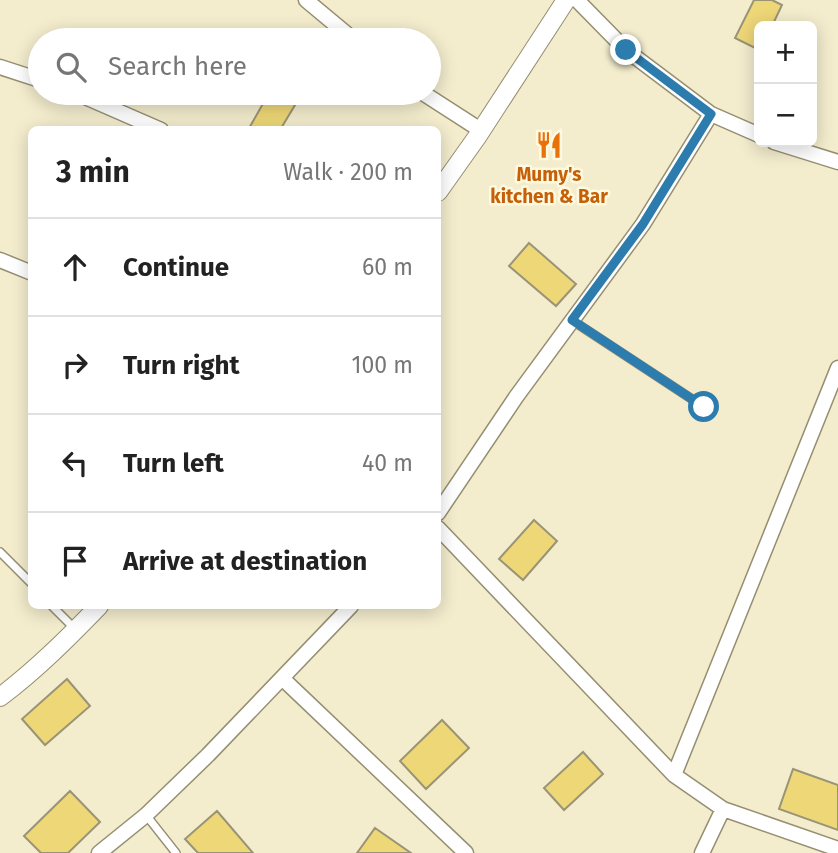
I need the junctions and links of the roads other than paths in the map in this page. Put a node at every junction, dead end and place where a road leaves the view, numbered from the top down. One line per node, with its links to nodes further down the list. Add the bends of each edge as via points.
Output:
1 (306, 0): 4 (street)
2 (566, 0): 11 (street)
3 (577, 0): 9 (street, via 626,50)
4 (340, 28)
5 (0, 67): 6 (street)
6 (28, 76)
7 (104, 105): 10 (street)
8 (441, 105): 11 (street)
9 (711, 114): 12 (street); 18 (street, via 643,224)
10 (152, 126)
11 (482, 131): 15 (street)
12 (754, 133)
13 (790, 147): 14 (street)
14 (838, 162)
15 (441, 188)
16 (0, 260): 17 (street)
17 (28, 271)
18 (572, 320): 20 (lane); 21 (street)
19 (838, 368): 31 (street)
20 (704, 407)
21 (441, 509)
22 (441, 531): 31 (street)
23 (0, 552): 24 (lane)
24 (28, 580)
25 (55, 609): 28 (lane)
26 (96, 609): 28 (street)
27 (348, 609): 29 (street)
28 (76, 630): 30 (street)
29 (282, 678): 33 (street); 37 (street)
30 (0, 697)
31 (674, 775): 32 (street)
32 (723, 810): 34 (street); 38 (street)
33 (146, 814): 35 (street); 36 (lane)
34 (838, 849)
35 (99, 853)
36 (176, 853)
37 (466, 853)
38 (702, 853)

